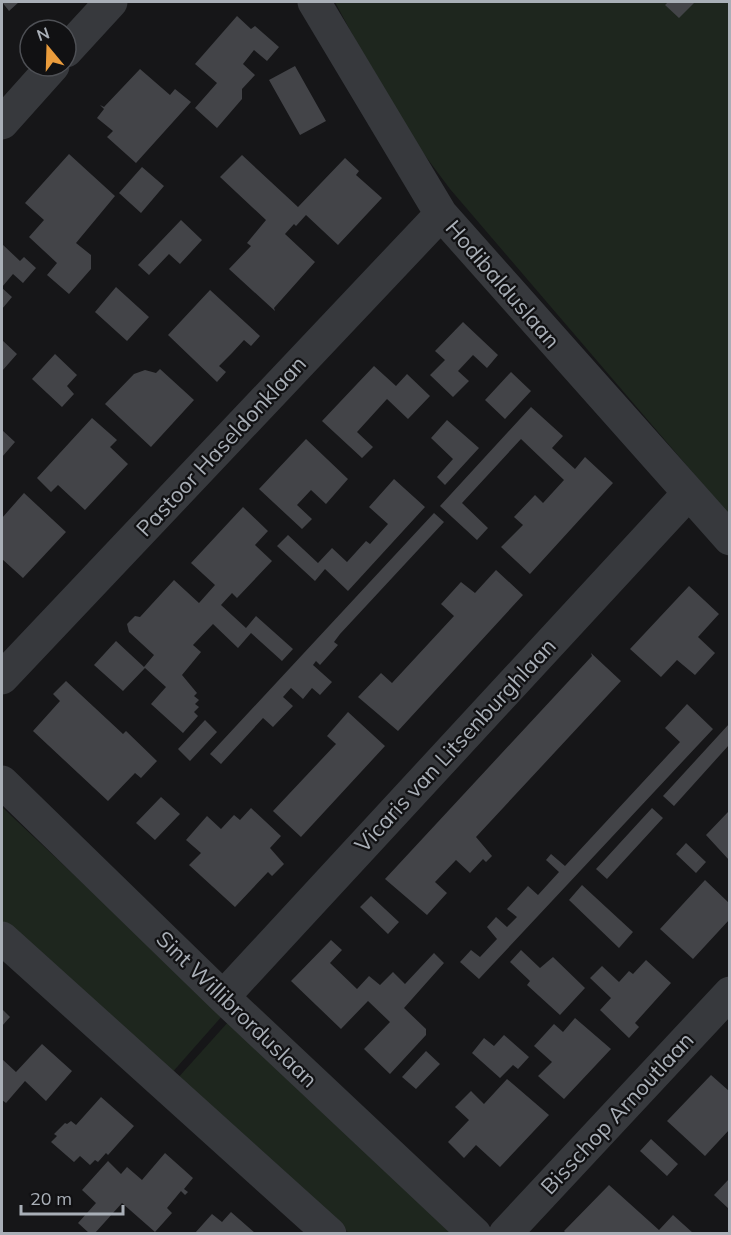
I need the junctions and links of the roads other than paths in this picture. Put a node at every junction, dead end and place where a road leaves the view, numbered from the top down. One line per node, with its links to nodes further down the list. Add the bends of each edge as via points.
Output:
1 (111, 2): 3 (street)
2 (314, 2): 6 (street, Hodibalduslaan)
3 (78, 38)
4 (42, 78): 5 (street)
5 (2, 123)
6 (441, 214): 7 (street, Hodibalduslaan); 9 (street, Pastoor Haseldonklaan)
7 (687, 494): 8 (street, Hodibalduslaan); 13 (street, Vicaris van Litsenburghlaan)
8 (729, 539)
9 (2, 678)
10 (2, 782): 13 (street, Sint Willibrorduslaan)
11 (2, 938): 14 (street)
12 (729, 993): 16 (street, Bisschop Arnoutlaan)
13 (223, 997): 15 (street, Sint Willibrorduslaan)
14 (330, 1233)
15 (475, 1233)
16 (506, 1233)

